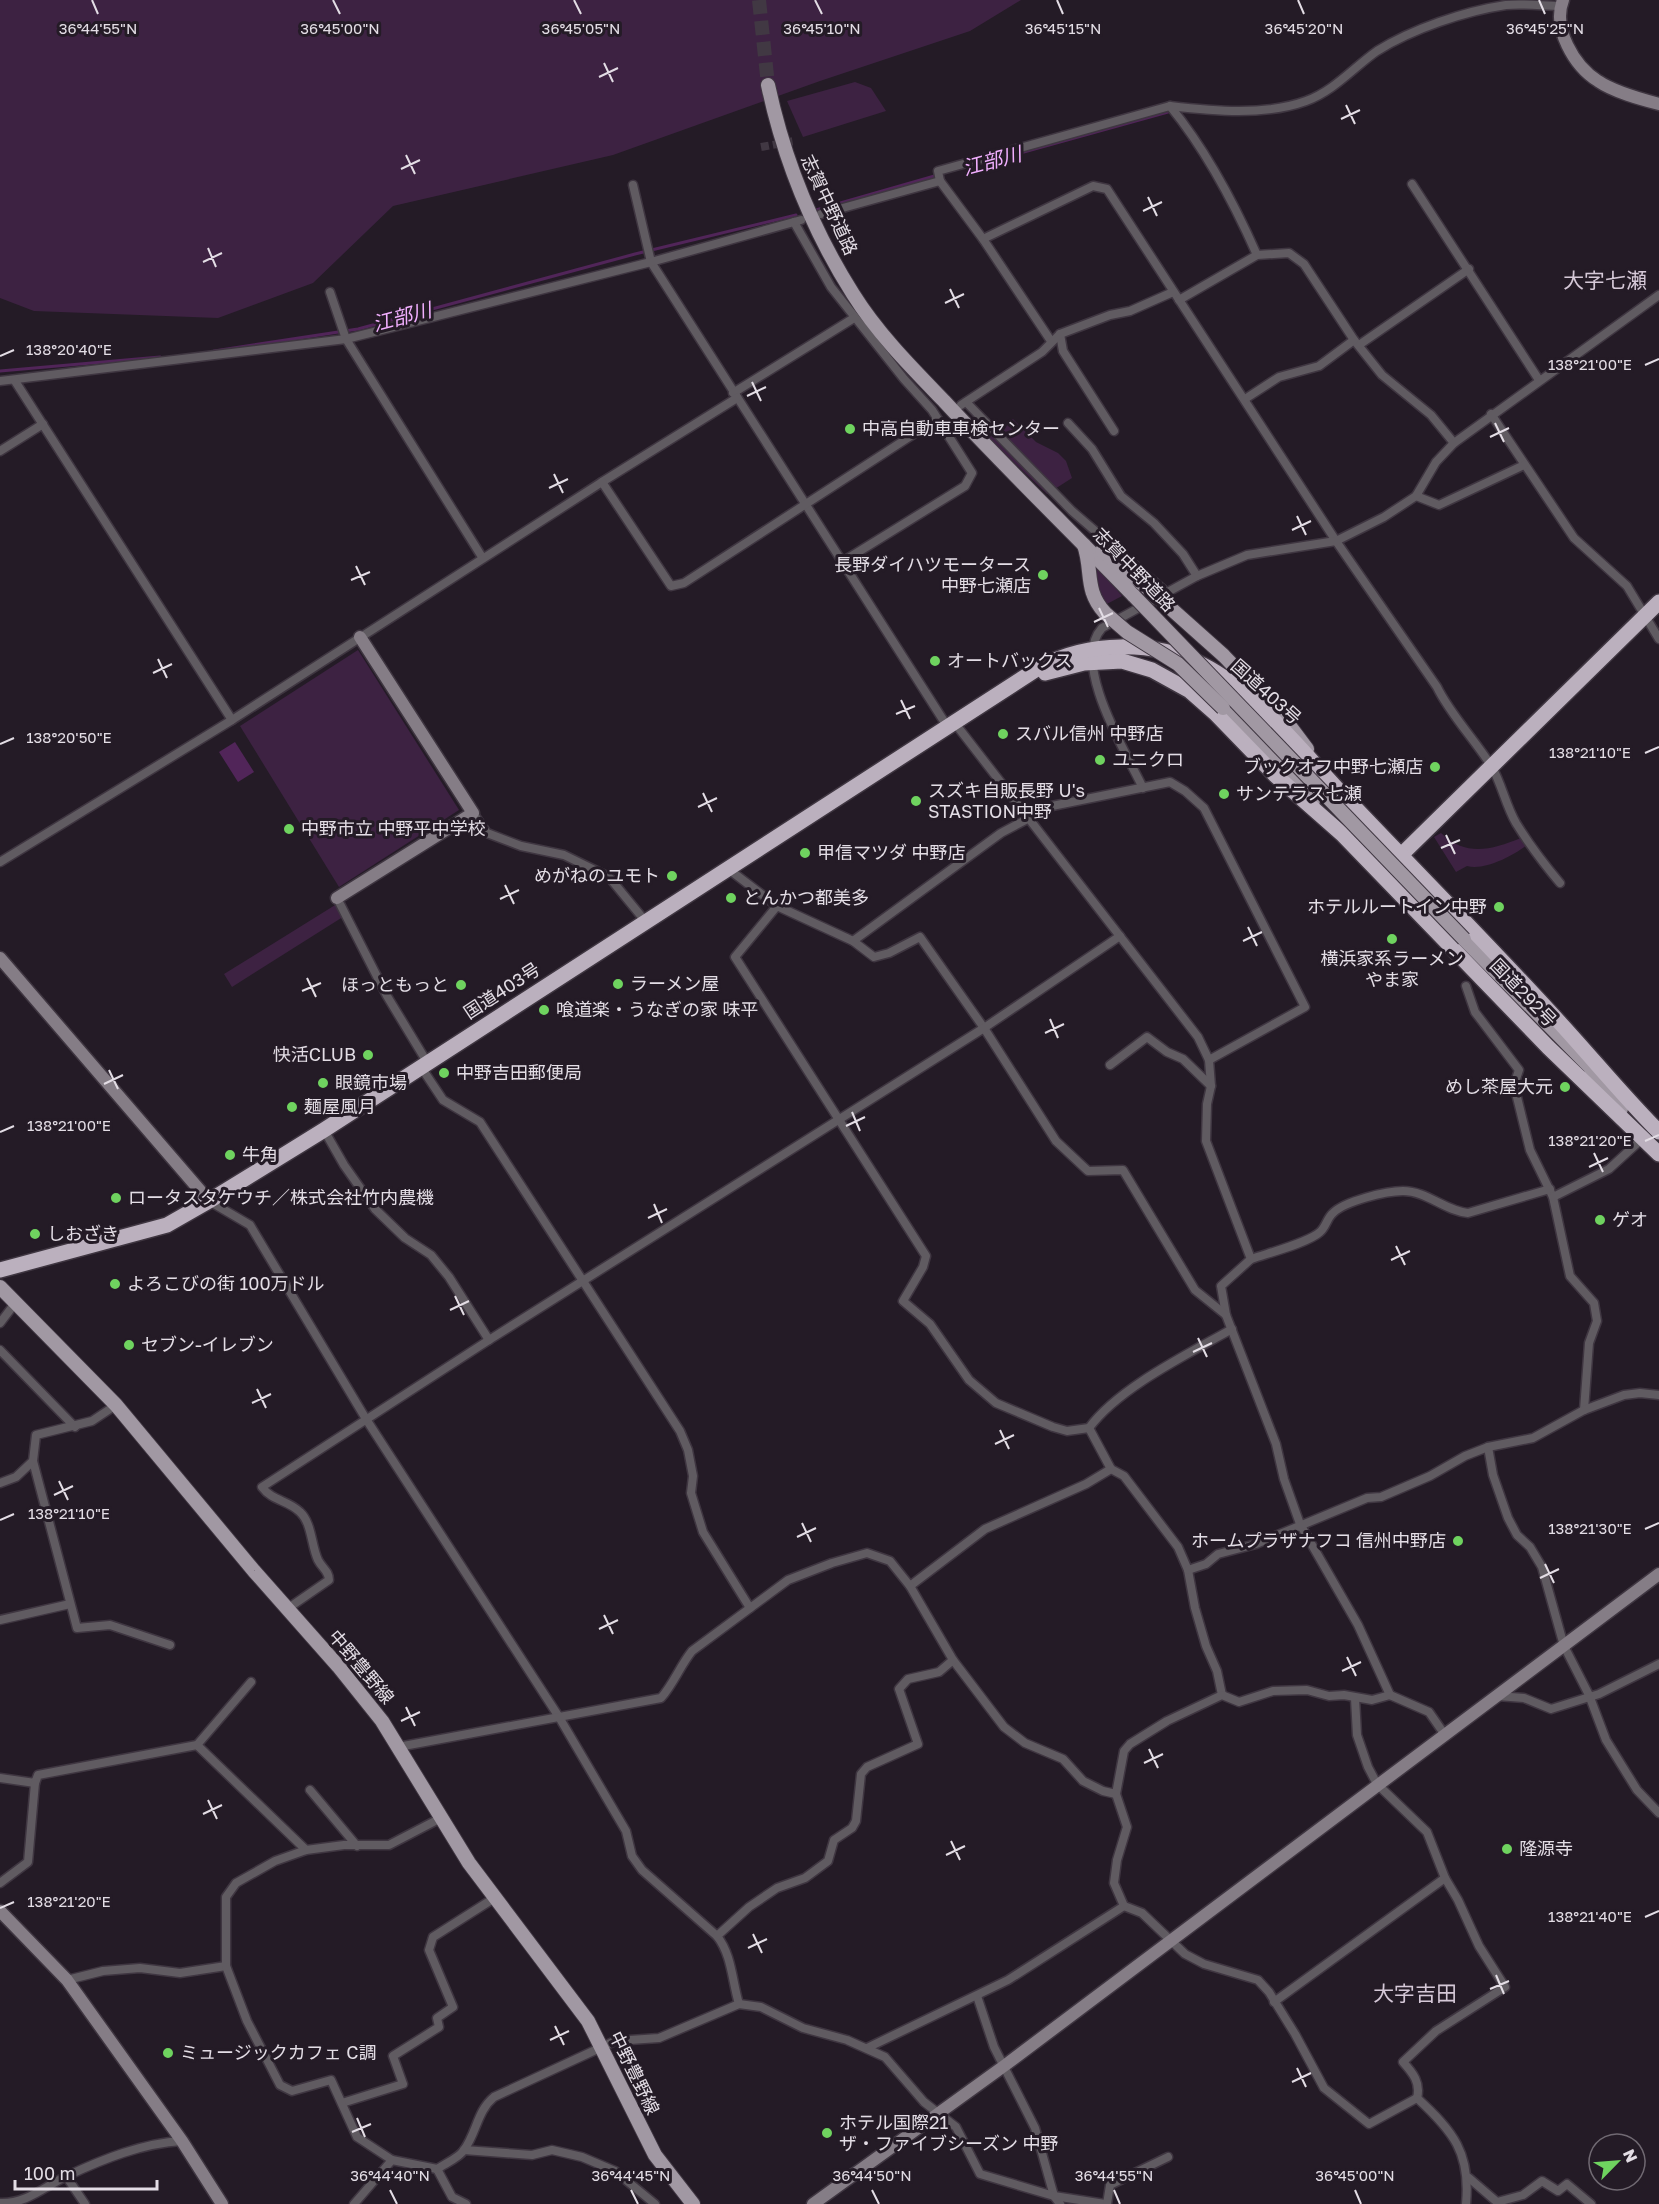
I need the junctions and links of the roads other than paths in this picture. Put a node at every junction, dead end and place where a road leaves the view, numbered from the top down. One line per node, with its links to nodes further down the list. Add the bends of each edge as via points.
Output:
1 (1562, 3): 3 (street, via 1562,27 1577,62 1598,81); 4 (street, via 1507,5 1408,34 1308,101 1275,109)
2 (768, 86): 37 (main road, 志賀中野道路, via 800,193 854,296 927,384)
3 (1659, 104)
4 (1170, 106): 5 (street, via 938,171); 10 (street, via 1238,212)
5 (940, 181): 8 (street); 9 (street)
6 (1412, 184): 12 (street)
7 (633, 185): 11 (street)
8 (821, 214)
9 (983, 239): 15 (street, via 1093,186 1107,189); 19 (street)
10 (1257, 255): 15 (street); 20 (street, via 1289,253 1304,264)
11 (651, 262): 16 (street, via 798,221 813,258); 18 (street); 24 (street)
12 (1469, 269): 20 (street); 21 (street)
13 (330, 292): 18 (street)
14 (1659, 295): 21 (street)
15 (1176, 296): 17 (street); 25 (street)
16 (854, 318): 24 (street); 27 (street)
17 (1060, 334): 19 (street); 30 (street, via 1063,351)
18 (345, 338): 23 (street); 40 (street)
19 (1051, 341): 43 (street, via 1042,352 963,403 1072,511)
20 (1356, 342): 25 (street, via 1319,366 1280,377); 31 (street, via 1382,375 1431,415)
21 (1539, 380): 26 (street)
22 (0, 381): 23 (street)
23 (15, 381): 29 (street)
24 (735, 396): 34 (street); 36 (street)
25 (1245, 399): 38 (street)
26 (1491, 414): 31 (street); 33 (street)
27 (937, 419): 36 (street); 41 (street, via 972,473 965,486)
28 (1068, 423): 42 (street, via 1092,449 1121,496 1154,523)
29 (42, 424): 32 (street); 51 (street)
30 (1114, 431)
31 (1454, 443): 35 (street, via 1436,462)
32 (0, 451)
33 (1524, 465): 35 (street, via 1439,505); 45 (street, via 1574,538 1627,586)
34 (602, 482): 36 (street, via 670,586 684,583); 40 (street)
35 (1416, 496): 38 (street)
36 (806, 503): 41 (street)
37 (1060, 518): 39 (main road, 志賀中野道路); 54 (main road, bridge, via 1149,589 1222,655 1299,736)
38 (1336, 541): 42 (street, via 1247,555); 53 (street)
39 (1084, 544): 58 (main road, bridge, via 1089,584 1105,613 1178,664); 78 (main road, 志賀中野道路, bridge)
40 (482, 557): 46 (street)
41 (842, 562): 52 (street)
42 (1197, 576): 43 (street)
43 (1166, 592): 48 (street, via 1098,632)
44 (1659, 602): 45 (highway)
45 (1646, 615): 47 (street); 53 (highway)
46 (360, 637): 51 (street); 56 (street)
47 (1659, 639)
48 (1094, 656): 49 (highway, 国道403号, via 1139,648); 50 (highway, 国道403号, via 1138,664); 52 (highway, 国道403号, via 1049,662); 55 (street, via 1099,694)
49 (1181, 657): 50 (highway); 54 (highway, 国道403号, via 1203,665 1236,687)
50 (1175, 682): 58 (highway, 国道403号, via 1204,702 1275,775)
51 (232, 720): 60 (street)
52 (951, 724): 57 (street); 61 (highway, 国道403号)
53 (1491, 766): 59 (highway); 63 (street, via 1516,822 1538,858)
54 (1318, 768): 59 (highway, 国道403号)
55 (1143, 788): 57 (street, via 1053,806); 72 (street, via 1170,783 1204,808 1305,1007)
56 (473, 813): 64 (street); 66 (street, via 487,833 521,846 564,855 609,877)
57 (1029, 819): 67 (street); 68 (street, via 1001,833)
58 (1342, 834): 62 (highway, 国道403号)
59 (1400, 856): 62 (highway); 78 (highway, 国道292号, via 1560,1023)
60 (1, 858)
61 (727, 868): 65 (street); 66 (highway, 国道403号)
62 (1381, 874): 78 (highway, 国道292号, via 1548,1047)
63 (1560, 883)
64 (337, 898): 73 (street)
65 (777, 906): 68 (street); 76 (street, via 735,957)
66 (646, 922): 73 (highway, 国道403号)
67 (1120, 936): 71 (street); 72 (street, via 1198,1037)
68 (853, 942): 71 (street, via 874,957 920,937)
69 (0, 958): 81 (street)
70 (1466, 986): 80 (street, via 1475,1012 1519,1070 1514,1085 1530,1150)
71 (984, 1028): 76 (street); 87 (street, via 1056,1141 1088,1171 1123,1170 1195,1290)
72 (1209, 1059): 75 (street)
73 (424, 1064): 77 (highway, 国道403号); 84 (street, via 443,1100 480,1122)
74 (1110, 1065): 75 (street, via 1147,1038 1183,1059)
75 (1211, 1086): 82 (street, via 1206,1141)
76 (838, 1118): 84 (street); 97 (street, via 926,1256 903,1301 930,1324 969,1380 996,1402 1053,1428)
77 (324, 1130): 81 (highway, 国道403号); 90 (street, via 375,1209 405,1238 431,1255)
78 (1652, 1133): 79 (highway, 国道292号); 80 (street, via 1609,1169)
79 (1659, 1154)
80 (1552, 1193): 82 (street, via 1468,1212 1455,1211 1433,1199 1404,1191 1382,1194 1352,1202 1332,1213 1320,1232); 94 (street, via 1570,1276 1594,1303 1597,1321 1589,1343)
81 (209, 1201): 83 (highway, 国道403号, via 167,1225); 95 (street, via 250,1225)
82 (1251, 1258): 87 (street, via 1221,1286)
83 (0, 1270)
84 (583, 1282): 90 (street); 107 (street, via 680,1431 688,1450 693,1476 691,1492 703,1532)
85 (0, 1287): 86 (main road, 中野豊野線)
86 (16, 1302): 88 (street); 93 (main road, 中野豊野線)
87 (1226, 1316): 89 (street)
88 (0, 1323)
89 (1232, 1329): 97 (street, via 1128,1390 1111,1402); 102 (street, via 1276,1444)
90 (489, 1340): 95 (street)
91 (0, 1350): 96 (street)
92 (1659, 1395): 94 (street, via 1624,1395)
93 (116, 1405): 96 (street, via 93,1421); 108 (main road, 中野豊野線)
94 (1584, 1410): 98 (street, via 1533,1438)
95 (366, 1419): 108 (street, via 262,1487 268,1496 302,1513 319,1563 329,1574 329,1580); 120 (street)
96 (75, 1427): 99 (street, via 36,1436)
97 (1089, 1428): 100 (street)
98 (1488, 1447): 102 (street, via 1381,1497 1367,1498); 111 (street, via 1508,1518 1542,1567)
99 (33, 1461): 101 (street, via 16,1477); 106 (street)
100 (1111, 1469): 103 (street, via 1124,1476 1138,1493 1178,1547); 105 (street, via 985,1529)
101 (0, 1484)
102 (1300, 1524): 103 (street, via 1256,1544 1218,1554 1206,1564); 116 (street, via 1358,1625)
103 (1188, 1570): 115 (street, via 1195,1608)
104 (1659, 1574): 111 (street)
105 (910, 1586): 107 (street, via 890,1561 867,1553 788,1580); 112 (street)
106 (70, 1604): 109 (street); 110 (street, via 77,1628 110,1625)
107 (750, 1608): 120 (street, via 692,1651 661,1698)
108 (287, 1610): 123 (main road, 中野豊野線, via 338,1666)
109 (0, 1620)
110 (171, 1645)
111 (1564, 1646): 117 (street); 118 (street)
112 (953, 1660): 128 (street, via 1004,1727 1025,1743 1063,1759 1083,1781); 138 (street, via 939,1672 908,1679 899,1689 918,1744 867,1767 861,1774 856,1821 834,1840 828,1861 805,1878 777,1888 749,1906)
113 (1659, 1664): 117 (street, via 1599,1694)
114 (251, 1682): 122 (street)
115 (1222, 1695): 119 (street, via 1239,1702 1273,1691 1307,1690); 128 (street, via 1130,1744 1124,1751)
116 (1390, 1695): 119 (street, via 1372,1700); 121 (street, via 1428,1712)
117 (1589, 1695): 118 (street, via 1551,1709 1524,1698); 129 (street, via 1606,1740 1637,1790)
118 (1496, 1696): 121 (street)
119 (1354, 1698): 126 (street, via 1360,1750)
120 (559, 1717): 123 (street); 138 (street, via 626,1831 632,1856 642,1870)
121 (1445, 1735): 126 (street)
122 (197, 1745): 125 (street, via 38,1775); 132 (street)
123 (398, 1747): 130 (main road, 中野豊野線)
124 (0, 1778): 125 (street)
125 (35, 1783): 134 (street, via 28,1862)
126 (1377, 1784): 133 (street, via 1427,1832); 139 (street)
127 (310, 1790): 131 (street)
128 (1116, 1794): 136 (street, via 1127,1827 1114,1883)
129 (1659, 1813)
130 (439, 1818): 131 (street, via 389,1845); 135 (main road, 中野豊野線)
131 (357, 1846): 132 (street)
132 (306, 1850): 140 (street, via 274,1861 236,1882 226,1897)
133 (1445, 1878): 143 (street); 148 (street, via 1479,1946 1505,1987 1436,2031 1403,2062 1414,2074)
134 (0, 1883)
135 (496, 1897): 145 (main road, 中野豊野線, via 571,1996); 149 (street, via 434,1937 429,1950 453,2007 437,2018 440,2027 393,2056 403,2084)
136 (1124, 1906): 139 (street, via 1142,1913); 142 (street, via 1008,1980)
137 (0, 1911): 141 (street)
138 (717, 1936): 144 (street, via 727,1949)
139 (1171, 1939): 143 (street, via 1185,1954 1204,1964 1257,1980); 147 (street)
140 (226, 1966): 141 (street, via 180,1973 140,1968 103,1971); 149 (street, via 247,2020 280,2085 292,2091 332,2080)
141 (67, 1980): 151 (street)
142 (977, 1995): 146 (street); 147 (street)
143 (1274, 2002): 148 (street, via 1324,2088 1369,2124)
144 (739, 2004): 145 (street, via 660,2038 615,2041); 146 (street, via 761,2007 803,2028)
145 (602, 2048): 152 (street, via 494,2097 484,2105); 165 (main road, 中野豊野線, via 655,2155)
146 (867, 2048): 150 (street, via 885,2057 924,2102)
147 (1004, 2066): 150 (street); 158 (street, via 1035,2128)
148 (1417, 2098): 157 (street, via 1449,2132 1464,2158)
149 (342, 2103): 154 (street, via 357,2137)
150 (939, 2112): 158 (street, via 956,2127 980,2174); 166 (street)
151 (182, 2141): 156 (street, via 159,2142); 161 (street)
152 (464, 2150): 155 (street); 164 (street, via 532,2154 552,2150 582,2157 615,2171)
153 (1168, 2157): 168 (street, via 1110,2185)
154 (392, 2160): 155 (street); 162 (street)
155 (437, 2169): 163 (street, via 452,2197)
156 (66, 2176): 159 (street, via 27,2199); 160 (street)
157 (1469, 2178): 169 (street); 170 (street, via 1497,2202 1522,2195 1542,2181 1557,2191 1567,2184)
158 (1054, 2196): 167 (street); 168 (street)
159 (0, 2203)
160 (85, 2204)
161 (222, 2204)
162 (354, 2204)
163 (466, 2204)
164 (655, 2204)
165 (693, 2204)
166 (813, 2204)
167 (1060, 2204)
168 (1106, 2204)
169 (1466, 2204)
170 (1591, 2204)

